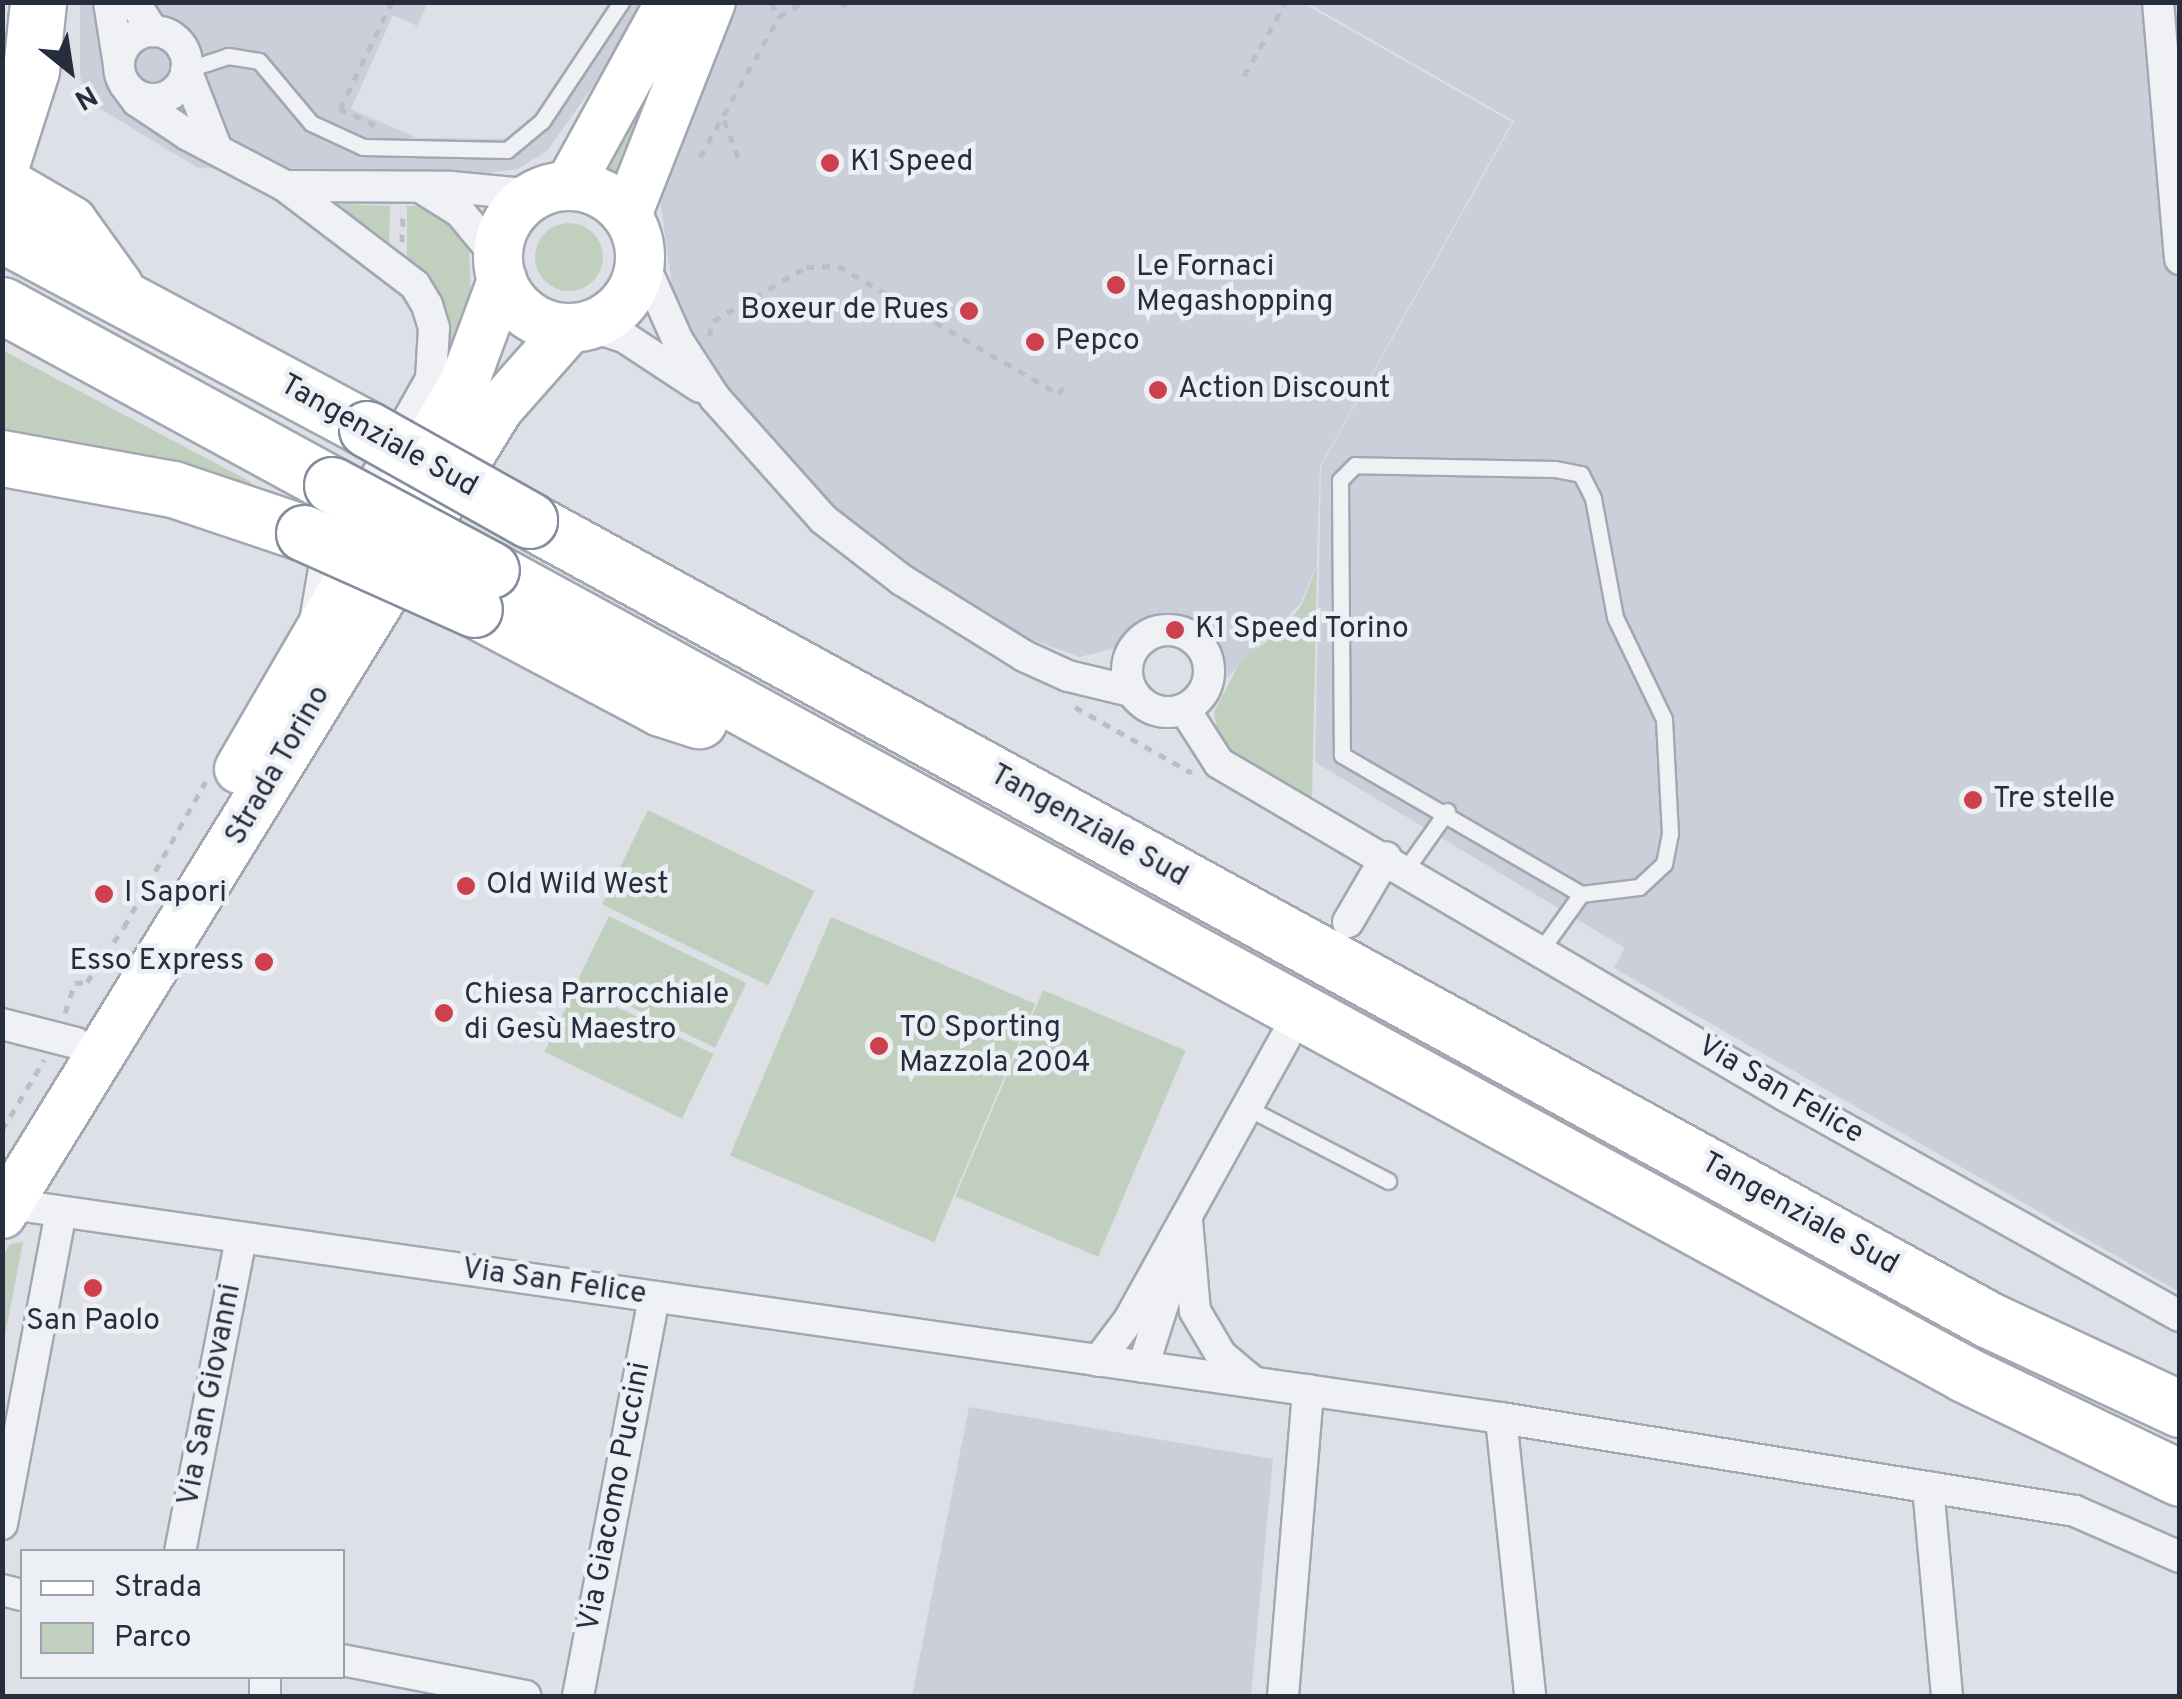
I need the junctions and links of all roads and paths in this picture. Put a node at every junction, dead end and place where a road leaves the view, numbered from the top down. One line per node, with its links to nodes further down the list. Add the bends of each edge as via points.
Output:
1 (38, 2): 27 (highway)
2 (109, 2): 17 (street)
3 (134, 2): 15 (street)
4 (621, 2): 16 (lane, via 542,121 507,150 363,147 311,123 259,61 228,56)
5 (670, 2): 26 (main road)
6 (711, 2): 28 (main road)
7 (771, 2): 14 (path)
8 (803, 2): 14 (path)
9 (840, 2): 13 (path)
10 (1286, 2): 18 (path)
11 (2158, 2): 29 (street)
12 (395, 4): 20 (path, via 340,110)
13 (848, 6)
14 (780, 17): 19 (path)
15 (153, 31): 16 (street, via 178,42); 17 (street, via 130,39)
16 (186, 70): 17 (street, via 177,89 158,98); 21 (street)
17 (122, 75): 21 (street, via 137,102)
18 (1244, 76)
19 (724, 119): 22 (path); 23 (path)
20 (389, 131)
21 (216, 148): 24 (street)
22 (700, 158)
23 (740, 160)
24 (285, 186): 25 (street); 40 (street, via 415,285 434,328 431,379 324,569)
25 (415, 190): 26 (street); 30 (path); 31 (street, via 459,211)
26 (552, 191): 28 (main road, via 591,189); 31 (main road, via 511,217)
27 (8, 203): 67 (highway, Tangenziale Sud, bridge, via 69,223 126,302 1989,1320)
28 (634, 237): 33 (main road, via 626,300); 36 (street, via 678,341)
29 (2180, 259)
30 (401, 260)
31 (500, 269): 33 (main road, via 527,315); 40 (main road, Strada Torino, via 464,383)
32 (2, 305): 38 (highway, Tangenziale Sud, bridge, via 332,485)
33 (579, 327): 36 (street, via 636,344); 57 (main road, Strada Torino, via 499,408)
34 (706, 347): 35 (path, via 713,321 821,264 838,266 1059,394)
35 (1064, 386)
36 (714, 398): 41 (street, via 853,544)
37 (2, 458): 38 (highway, bridge, via 173,490)
38 (482, 590): 69 (highway, Tangenziale Sud, via 829,759 1966,1375)
39 (1141, 640): 41 (street, via 1099,659); 42 (street, via 1127,664); 44 (street, via 1176,630 1207,654 1208,686)
40 (311, 644): 53 (main road, Strada Torino)
41 (1046, 665): 42 (street)
42 (1131, 690): 44 (street, via 1154,710)
43 (1069, 704): 45 (path)
44 (1185, 710): 47 (street, Via San Felice, via 1219,763)
45 (1206, 780)
46 (1447, 810): 47 (lane); 48 (lane); 48 (lane, via 1342,755 1340,480 1354,466 1581,474 1602,523 1615,617 1664,719 1670,834 1664,864 1639,887)
47 (1396, 863): 49 (street); 50 (street, Via San Felice)
48 (1582, 894): 50 (lane)
49 (1348, 922)
50 (1541, 950): 62 (street, Via San Felice)
51 (2, 1024): 53 (street)
52 (1285, 1039): 54 (street)
53 (76, 1043): 55 (main road, Strada Torino)
54 (1248, 1108): 56 (lane); 59 (street)
55 (2, 1156)
56 (1388, 1181)
57 (6, 1209): 58 (street, Via San Felice)
58 (61, 1213): 60 (street, Via San Felice); 71 (street)
59 (1188, 1217): 63 (street); 64 (street); 65 (street, via 1188,1288 1202,1328 1232,1367)
60 (241, 1239): 61 (street, Via San Felice); 72 (street, Via San Giovanni)
61 (654, 1298): 63 (street, Via San Felice); 76 (street, Via Giacomo Puccini)
62 (2180, 1316)
63 (1098, 1361): 64 (street, Via San Felice)
64 (1142, 1367): 65 (street, Via San Felice)
65 (1254, 1382): 66 (street, Via San Felice)
66 (1308, 1390): 68 (street, Via San Felice); 77 (street)
67 (2180, 1409)
68 (1501, 1418): 70 (street, Via San Felice); 78 (street)
69 (2180, 1478)
70 (1928, 1487): 73 (street, Via San Felice, via 2075,1511); 79 (street)
71 (2, 1524)
72 (181, 1549)
73 (2180, 1557)
74 (345, 1661): 75 (street)
75 (525, 1696)
76 (578, 1696)
77 (1283, 1696)
78 (1530, 1696)
79 (1947, 1696)

